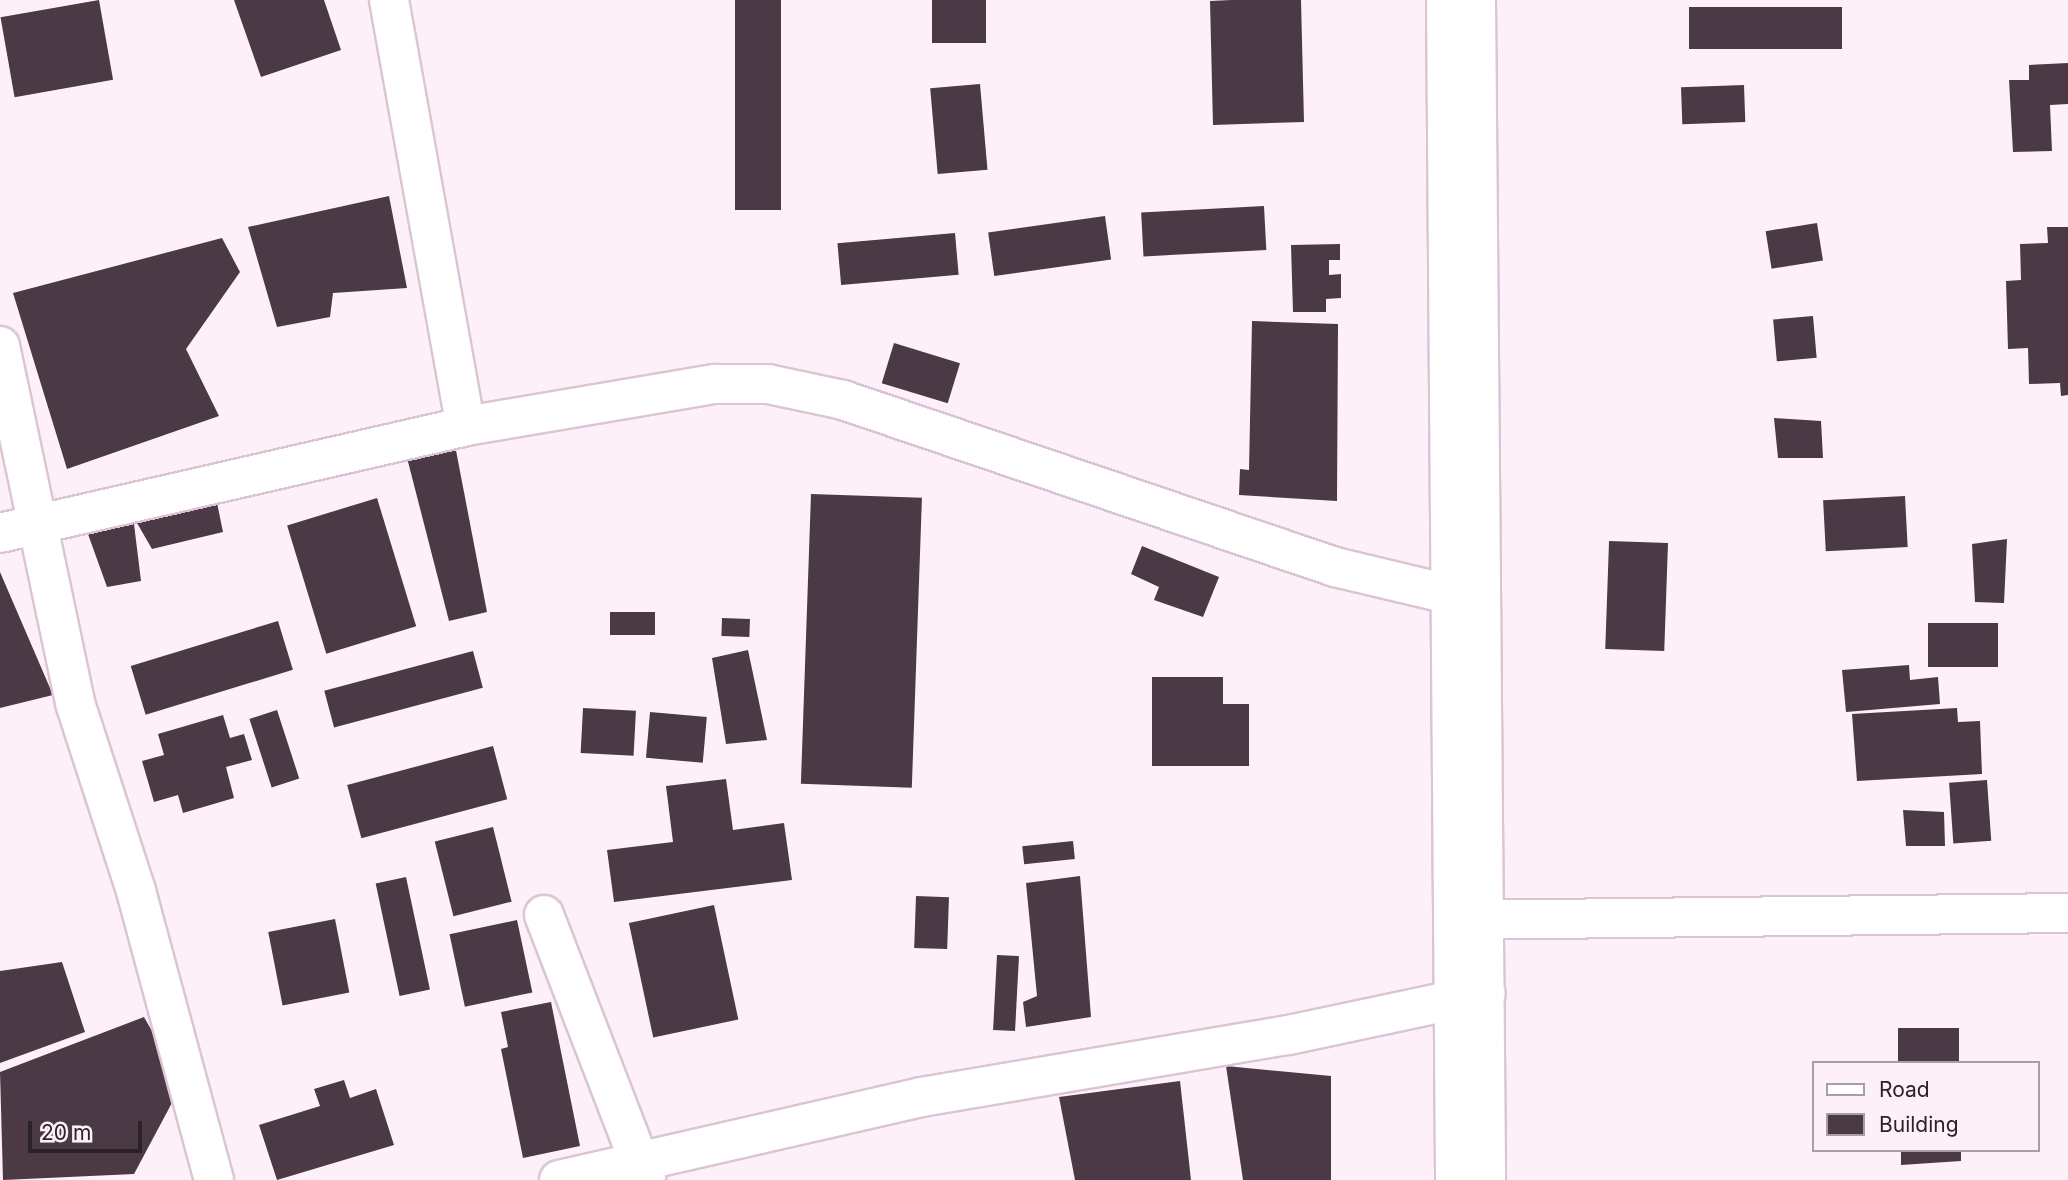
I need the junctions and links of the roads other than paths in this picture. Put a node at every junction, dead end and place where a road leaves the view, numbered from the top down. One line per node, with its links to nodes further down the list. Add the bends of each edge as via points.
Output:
1 (389, 0): 5 (street)
2 (1446, 0): 8 (street)
3 (1476, 0): 8 (street)
4 (0, 346): 6 (street)
5 (466, 426): 6 (street); 8 (street, via 715,384 768,384 844,400 1335,567)
6 (37, 525): 7 (street); 14 (street, via 75,703 136,891)
7 (0, 533)
8 (1464, 595): 11 (street)
9 (2068, 913): 11 (street)
10 (544, 915): 13 (street)
11 (1470, 920): 12 (street)
12 (1470, 994): 13 (street, via 1289,1035 921,1097); 16 (street); 17 (street)
13 (641, 1171): 15 (street)
14 (214, 1180)
15 (559, 1180)
16 (1455, 1180)
17 (1486, 1180)

